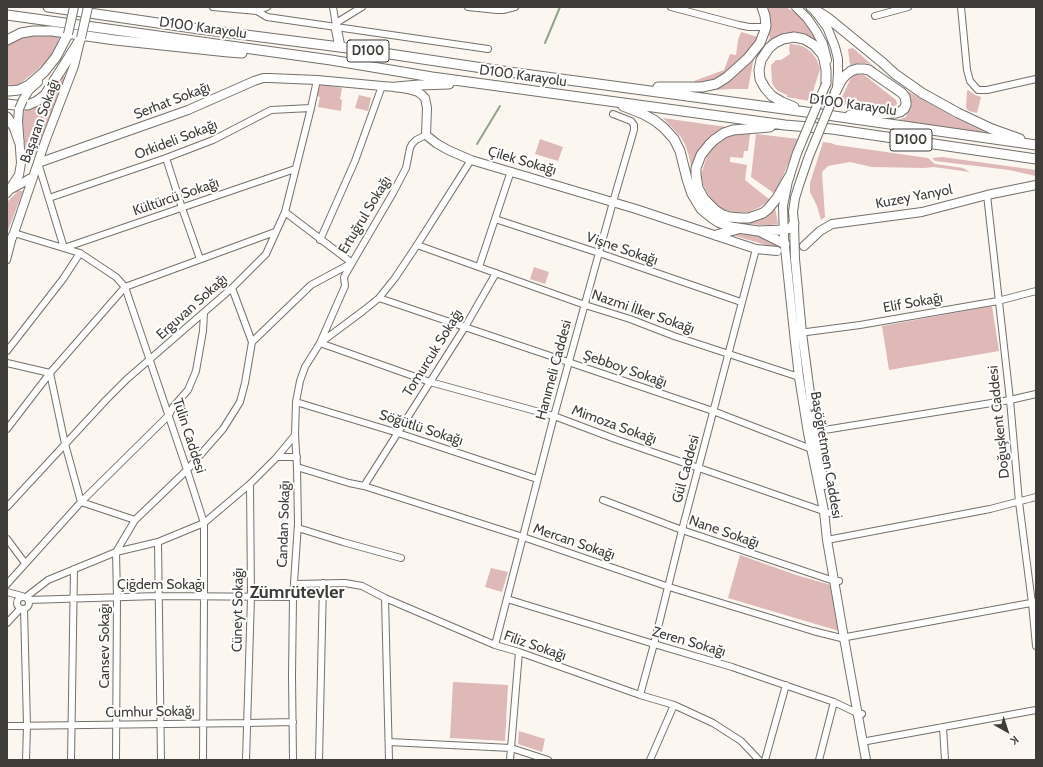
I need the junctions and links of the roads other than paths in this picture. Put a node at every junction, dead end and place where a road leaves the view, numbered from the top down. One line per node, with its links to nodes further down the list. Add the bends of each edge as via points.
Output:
1 (48, 7): 20 (highway, D100 Karayolu / D100)
2 (74, 7): 24 (main road, bridge)
3 (82, 7): 20 (highway)
4 (88, 7): 25 (main road, Başaran Sokağı, bridge)
5 (213, 7): 18 (street)
6 (267, 7): 18 (street)
7 (333, 7): 22 (street)
8 (362, 7): 22 (street)
9 (468, 7): 17 (street)
10 (515, 7): 17 (street, via 503,10)
11 (673, 7): 23 (street, via 739,25)
12 (762, 7): 23 (highway)
13 (796, 7): 33 (main road, Başöğretmen Caddesi, via 812,24 823,44 828,66)
14 (811, 7): 38 (main road, Başöğretmen Caddesi, via 831,35 835,47 838,84); 49 (highway, via 922,93 992,129)
15 (908, 7): 21 (street)
16 (960, 7): 30 (street, via 967,70 970,81 978,90)
17 (484, 8)
18 (256, 9): 22 (street, via 267,16)
19 (7, 15): 29 (highway, D100 Karayolu / D100)
20 (109, 16): 27 (highway, D100 Karayolu / D100)
21 (875, 16)
22 (336, 25): 27 (highway); 28 (street)
23 (766, 26): 36 (highway, via 760,43 748,58 732,74 716,84 696,88)
24 (68, 34): 37 (highway, via 56,57 44,72 19,90); 48 (main road, bridge, via 59,58 23,100 19,109)
25 (81, 38): 40 (highway, via 45,95 28,105); 53 (main road, Başaran Sokağı, via 74,66)
26 (7, 40): 29 (highway, via 21,33 52,31 228,52)
27 (340, 47): 36 (highway, D100 Karayolu / D100)
28 (488, 50)
29 (290, 55): 32 (highway, D100 Karayolu / D100)
30 (1036, 79)
31 (317, 80): 34 (main road); 41 (street, Erguvan Sokağı); 53 (main road, Serhat Sokağı, via 269,78 254,81 188,110)
32 (477, 84): 35 (highway); 39 (highway, D100 Karayolu / D100)
33 (826, 84): 42 (highway, via 822,54 804,39 794,37 780,40 763,56 759,70 760,79 769,94); 57 (main road, Başöğretmen Caddesi, bridge)
34 (382, 86): 35 (main road); 73 (street, via 355,161)
35 (396, 87): 47 (main road, via 418,92 425,98)
36 (626, 88): 42 (highway, D100 Karayolu / D100)
37 (7, 90)
38 (835, 93): 44 (highway, via 842,79 851,71 864,69 902,93 906,106 896,113); 66 (main road, Başöğretmen Caddesi, bridge, via 799,185 793,212)
39 (612, 102): 46 (highway, D100 Karayolu / D100); 67 (highway, via 643,114 664,128 678,146 690,190 698,204 718,222)
40 (7, 104)
41 (311, 108): 50 (street, Orkideli Sokağı, via 272,110 213,140); 54 (street, Erguvan Sokağı)
42 (806, 112): 44 (highway, D100 Karayolu / D100)
43 (614, 114): 62 (street, Hanımeli Caddesi, via 631,121 634,128)
44 (829, 116): 49 (highway, D100 Karayolu / D100)
45 (7, 117): 48 (highway)
46 (785, 125): 51 (highway, D100 Karayolu / D100); 57 (highway, via 734,130 718,136 701,155 696,168 696,181 704,199 715,210 730,217 749,218 768,209)
47 (426, 135): 52 (main road, Çilek Sokağı, via 436,144); 85 (street, Ertuğrul Sokağı, via 412,144 406,168)
48 (19, 141): 59 (main road, via 19,175)
49 (1036, 145)
50 (166, 158): 61 (street, Orkideli Sokağı); 63 (street)
51 (1036, 159)
52 (471, 160): 55 (main road, Çilek Sokağı); 75 (street, Candan Sokağı)
53 (38, 163): 56 (main road, Başaran Sokağı); 61 (street)
54 (295, 169): 63 (street, Kültürcü Sokağı); 64 (street, Erguvan Sokağı)
55 (511, 171): 62 (main road, Çilek Sokağı); 65 (street)
56 (33, 177): 59 (main road); 71 (main road, Başaran Sokağı)
57 (789, 177): 68 (main road, Başöğretmen Caddesi, via 784,199)
58 (1036, 185): 60 (main road, Kuzey Yanyol)
59 (8, 192)
60 (987, 195): 76 (main road, Kuzey Yanyol, via 920,212 832,224); 92 (street, Doğuşkent Caddesi)
61 (48, 198): 78 (street)
62 (613, 202): 72 (main road, Çilek Sokağı); 82 (street, Hanımeli Caddesi)
63 (182, 208): 78 (street, Kültürcü Sokağı); 83 (street)
64 (285, 212): 70 (street, Erguvan Sokağı); 73 (street)
65 (495, 219): 82 (street, Vişne Sokağı); 86 (street)
66 (794, 223): 68 (highway); 97 (main road, Başöğretmen Caddesi)
67 (739, 228): 69 (highway); 72 (highway)
68 (784, 230): 69 (highway); 74 (main road, Başöğretmen Caddesi)
69 (758, 231): 74 (highway)
70 (275, 232): 83 (street); 89 (street, Erguvan Sokağı, via 266,254)
71 (14, 233): 77 (main road); 78 (street, Tülin Caddesi); 84 (street, Başaran Sokağı)
72 (716, 235): 79 (main road, Çilek Sokağı)
73 (320, 240): 85 (street)
74 (785, 244): 97 (main road, Başöğretmen Caddesi)
75 (417, 245): 86 (street, Nazmi İlker Sokağı); 91 (street, Candan Sokağı)
76 (804, 246)
77 (7, 248)
78 (64, 248): 81 (street, Tülin Caddesi)
79 (756, 249): 80 (main road, Çilek Sokağı); 93 (street, Gül Caddesi)
80 (777, 251)
81 (80, 253): 88 (street, Tülin Caddesi, via 116,277); 100 (street, via 63,280)
82 (599, 253): 93 (street, Vişne Sokağı); 94 (street, Hanımeli Caddesi)
83 (200, 259): 88 (street)
84 (7, 260)
85 (352, 263): 98 (street, Ertuğrul Sokağı, via 311,285); 99 (street, Candan Sokağı, via 344,277 345,286)
86 (479, 267): 87 (street, Nazmi İlker Sokağı)
87 (496, 273): 94 (street, Nazmi İlker Sokağı); 96 (street, Tomurcuk Sokağı)
88 (125, 287): 102 (street, Tülin Caddesi); 105 (street)
89 (232, 288): 95 (street, Erguvan Sokağı); 98 (street)
90 (1036, 291): 92 (street, Elif Sokağı)
91 (378, 298): 96 (street, Şebboy Sokağı); 99 (street, Candan Sokağı)
92 (998, 301): 97 (street, Elif Sokağı, via 855,326); 109 (street, Doğuşkent Caddesi)
93 (741, 302): 101 (street, Gül Caddesi)
94 (585, 305): 101 (street, Nazmi İlker Sokağı); 103 (street, Hanımeli Caddesi)
95 (204, 313): 102 (street, Erguvan Sokağı); 112 (street, via 196,371 188,390)
96 (465, 327): 103 (street, Şebboy Sokağı); 107 (street, Tomurcuk Sokağı)
97 (798, 333): 106 (main road, Başöğretmen Caddesi); 115 (main road, Başöğretmen Caddesi)
98 (252, 342): 124 (street, via 240,402 223,429)
99 (320, 343): 107 (street, Mimoza Sokağı); 110 (street, Candan Sokağı, via 305,367)
100 (7, 351)
101 (728, 354): 106 (street, Nazmi İlker Sokağı); 111 (street, Gül Caddesi)
102 (150, 360): 112 (street, Tülin Caddesi); 118 (street, Erguvan Sokağı, via 106,400)
103 (569, 362): 111 (street, Şebboy Sokağı); 113 (street, Hanımeli Caddesi)
104 (7, 363): 105 (street)
105 (50, 373): 114 (street); 118 (street)
106 (799, 377): 115 (main road, Başöğretmen Caddesi)
107 (430, 382): 113 (street, Mimoza Sokağı); 116 (street, Tomurcuk Sokağı)
108 (1036, 394): 109 (street)
109 (1010, 400): 115 (street); 131 (street, Doğuşkent Caddesi)
110 (296, 402): 116 (street, Söğütlü Sokağı); 117 (street, Candan Sokağı)
111 (713, 411): 119 (street, Şebboy Sokağı); 123 (street, Gül Caddesi)
112 (169, 415): 124 (street, Tülin Caddesi); 130 (street)
113 (554, 416): 123 (street, Mimoza Sokağı); 125 (street, Hanımeli Caddesi)
114 (7, 429)
115 (812, 432): 119 (main road, Başöğretmen Caddesi)
116 (398, 433): 125 (street, Söğütlü Sokağı); 127 (street, Tomurcuk Sokağı)
117 (294, 435): 120 (street); 121 (street, Candan Sokağı)
118 (65, 444): 130 (street); 132 (street, Erguvan Sokağı)
119 (815, 453): 133 (main road, Başöğretmen Caddesi)
120 (276, 457): 121 (street); 126 (street)
121 (297, 457): 122 (street, Candan Sokağı)
122 (297, 467): 127 (street, Mercan Sokağı); 136 (street, Candan Sokağı)
123 (699, 468): 133 (street, Mimoza Sokağı); 137 (street, Gül Caddesi)
124 (188, 470): 134 (street); 135 (street, Tülin Caddesi)
125 (537, 479): 138 (street, Hanımeli Caddesi)
126 (250, 484): 135 (street); 155 (street, Cüneyt Sokağı)
127 (364, 486): 138 (street, Mercan Sokağı)
128 (1036, 497): 131 (street)
129 (603, 500): 137 (street, Nane Sokağı)
130 (81, 502): 134 (street); 144 (street)
131 (1020, 502): 140 (street); 162 (street, Doğuşkent Caddesi)
132 (7, 507)
133 (826, 512): 140 (main road, Başöğretmen Caddesi)
134 (135, 520): 142 (street)
135 (204, 523): 141 (street); 154 (street, Tülin Caddesi)
136 (298, 528): 143 (street); 149 (street, Candan Sokağı)
137 (682, 530): 146 (street, Nane Sokağı); 150 (street, Gül Caddesi)
138 (523, 537): 150 (street, Mercan Sokağı); 160 (street, Hanımeli Caddesi)
139 (7, 539): 144 (street)
140 (830, 539): 146 (main road, Başöğretmen Caddesi)
141 (158, 542): 142 (street); 152 (street)
142 (116, 552): 145 (street); 153 (street, Cansev Sokağı)
143 (401, 558)
144 (25, 563): 148 (street)
145 (74, 569): 157 (street, via 48,580); 159 (street)
146 (836, 581): 165 (main road, Başöğretmen Caddesi)
147 (323, 583): 149 (street, Filiz Sokağı); 158 (street, Filiz Sokağı, via 362,586); 195 (street)
148 (7, 584)
149 (294, 584): 156 (street, Candan Sokağı)
150 (669, 587): 165 (street, Mercan Sokağı, via 813,631); 166 (street, Gül Caddesi)
151 (7, 593): 157 (street, Çiğdem Sokağı); 161 (street)
152 (158, 596): 153 (street, Çiğdem Sokağı); 154 (street, Çiğdem Sokağı); 179 (street)
153 (117, 597): 159 (street, Çiğdem Sokağı); 182 (street, Cansev Sokağı)
154 (204, 597): 155 (street, Çiğdem Sokağı); 177 (street, Tülin Caddesi)
155 (251, 597): 156 (street, Çiğdem Sokağı); 178 (street, Cüneyt Sokağı)
156 (293, 597): 176 (street, Candan Sokağı)
157 (26, 598): 159 (street, Çiğdem Sokağı); 161 (street, via 17,599); 163 (street, via 28,605)
158 (385, 598): 167 (street, Filiz Sokağı); 186 (street)
159 (74, 599): 181 (street)
160 (507, 599): 166 (street, Zeren Sokağı); 167 (street, Hanımeli Caddesi)
161 (16, 602): 163 (street)
162 (1034, 602): 165 (street); 168 (street, Doğuşkent Caddesi)
163 (22, 609): 164 (street); 180 (street)
164 (7, 623)
165 (846, 638): 175 (main road, Başöğretmen Caddesi)
166 (654, 644): 170 (street, Zeren Sokağı); 171 (street, Gül Caddesi)
167 (495, 645): 169 (street, Filiz Sokağı)
168 (1036, 646)
169 (518, 652): 171 (street, Filiz Sokağı); 187 (street)
170 (786, 685): 172 (street, Zeren Sokağı); 201 (street)
171 (640, 695): 173 (street, Filiz Sokağı)
172 (834, 702): 175 (street, Zeren Sokağı); 202 (street)
173 (674, 706): 199 (street); 200 (street, Filiz Sokağı, via 712,723 741,741)
174 (1036, 710): 184 (street)
175 (860, 713): 185 (main road, Başöğretmen Caddesi); 203 (main road, Başöğretmen Caddesi)
176 (292, 722): 178 (street, Cumhur Sokağı); 194 (street, Candan Sokağı)
177 (204, 723): 178 (street, Cumhur Sokağı); 179 (street, Cumhur Sokağı); 192 (street, Tülin Caddesi)
178 (247, 723): 193 (street, Cüneyt Sokağı)
179 (161, 724): 182 (street, Cumhur Sokağı); 191 (street)
180 (27, 725): 181 (street, Cumhur Sokağı); 183 (street, Cumhur Sokağı); 188 (street)
181 (72, 725): 182 (street, Cumhur Sokağı); 189 (street)
182 (117, 725): 190 (street, Cansev Sokağı)
183 (7, 726)
184 (943, 727): 185 (street); 205 (street)
185 (867, 741): 204 (main road, Başöğretmen Caddesi)
186 (389, 742): 187 (street); 196 (street)
187 (511, 748): 197 (street); 198 (street)
188 (26, 760)
189 (71, 760)
190 (116, 760)
191 (160, 760)
192 (203, 760)
193 (246, 760)
194 (293, 760)
195 (320, 760)
196 (389, 760)
197 (510, 760)
198 (548, 760)
199 (650, 760)
200 (759, 760)
201 (765, 760)
202 (819, 760)
203 (866, 760)
204 (870, 760)
205 (946, 760)

